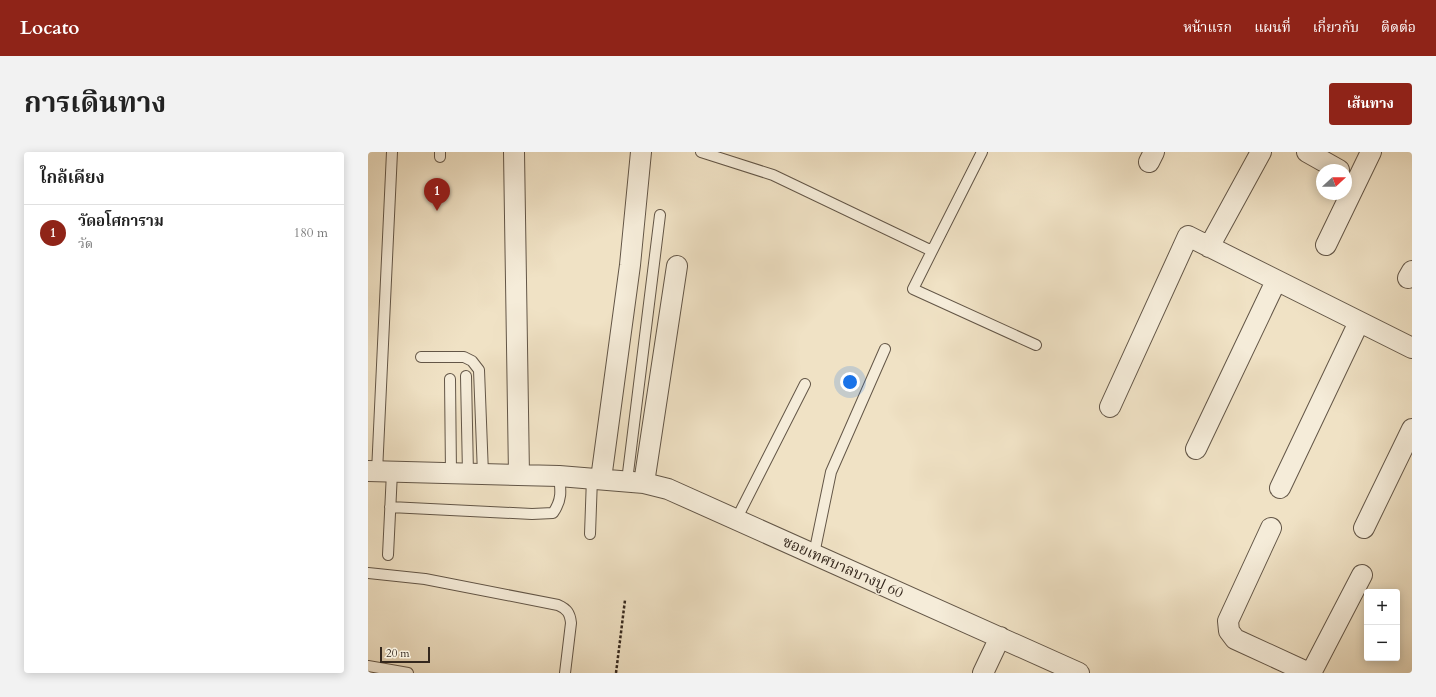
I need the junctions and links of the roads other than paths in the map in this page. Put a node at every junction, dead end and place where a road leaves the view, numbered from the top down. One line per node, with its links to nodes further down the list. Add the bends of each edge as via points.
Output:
1 (392, 152): 30 (lane)
2 (514, 152): 32 (street)
3 (641, 152): 34 (street, via 630,265)
4 (701, 152): 9 (lane)
5 (982, 152): 16 (lane)
6 (1260, 152): 15 (street)
7 (1307, 152): 10 (street)
8 (1371, 152): 11 (street)
9 (731, 157): 16 (lane)
10 (1328, 164)
11 (1352, 176)
12 (1343, 200): 14 (street)
13 (660, 215): 35 (lane)
14 (1326, 245)
15 (1209, 247): 18 (street); 27 (street, via 1188,236)
16 (932, 251): 20 (lane, via 913,289)
17 (677, 266): 35 (street)
18 (1276, 280): 19 (street); 29 (street)
19 (1359, 322): 21 (street); 36 (street)
20 (1036, 345)
21 (1412, 348)
22 (885, 349): 42 (lane, via 831,472)
23 (421, 356): 31 (lane, via 464,357 472,361 479,370)
24 (466, 376): 31 (lane)
25 (450, 380): 31 (lane)
26 (805, 384): 38 (lane)
27 (1110, 407)
28 (1412, 429): 40 (street)
29 (1196, 449)
30 (379, 472): 31 (street, ซอยเทศบาลบางปู 60); 37 (lane)
31 (467, 474): 32 (street, ซอยเทศบาลบางปู 60)
32 (519, 475): 33 (street, ซอยเทศบาลบางปู 60)
33 (559, 476): 34 (street, ซอยเทศบาลบางปู 60); 37 (lane, via 559,504 553,513)
34 (597, 479): 35 (street, ซอยเทศบาลบางปู 60); 41 (lane)
35 (635, 482): 38 (street, ซอยเทศบาลบางปู 60, via 668,490)
36 (1280, 488)
37 (390, 507): 43 (lane)
38 (736, 520): 42 (street, ซอยเทศบาลบางปู 60)
39 (1271, 528): 52 (street, via 1228,621 1229,631 1236,639)
40 (1364, 528)
41 (590, 534)
42 (814, 554): 46 (street, ซอยเทศบาลบางปู 60)
43 (388, 555)
44 (368, 573): 49 (lane, via 466,586 558,605 566,609 571,623)
45 (1362, 575): 52 (street)
46 (1000, 637): 50 (street); 51 (street, ซอยเทศบาลบางปู 60)
47 (374, 669): 48 (lane)
48 (408, 673)
49 (565, 673)
50 (983, 673)
51 (1079, 673)
52 (1310, 673)

